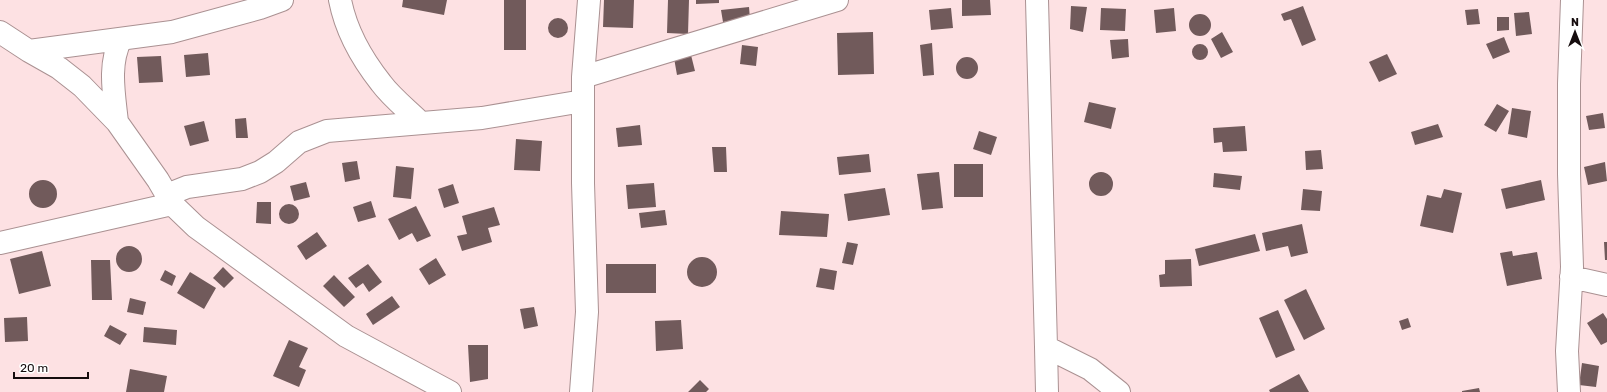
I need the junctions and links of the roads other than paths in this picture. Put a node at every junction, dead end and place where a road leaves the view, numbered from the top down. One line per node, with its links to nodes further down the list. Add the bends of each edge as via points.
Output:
1 (282, 0): 8 (street, via 172,32)
2 (340, 0): 13 (street, via 343,15 358,51 382,84)
3 (589, 0): 10 (street)
4 (837, 0): 10 (street)
5 (1037, 0): 18 (street)
6 (1572, 0): 16 (street, via 1569,84)
7 (0, 32): 9 (street)
8 (121, 39): 9 (street); 12 (street, via 116,49 113,68)
9 (29, 51): 12 (street, via 59,68 82,86)
10 (583, 77): 11 (street)
11 (583, 101): 13 (street, via 482,118); 20 (street, via 588,312)
12 (117, 122): 14 (street)
13 (421, 123): 14 (street, via 327,132 299,142 260,172 242,178 187,187)
14 (170, 199): 15 (street); 19 (street, via 196,227 346,336)
15 (0, 243)
16 (1571, 277): 17 (street); 23 (street, via 1567,351)
17 (1607, 285)
18 (1046, 347): 21 (street); 22 (street, via 1090,369)
19 (450, 392)
20 (581, 392)
21 (1047, 392)
22 (1119, 392)
23 (1569, 392)

